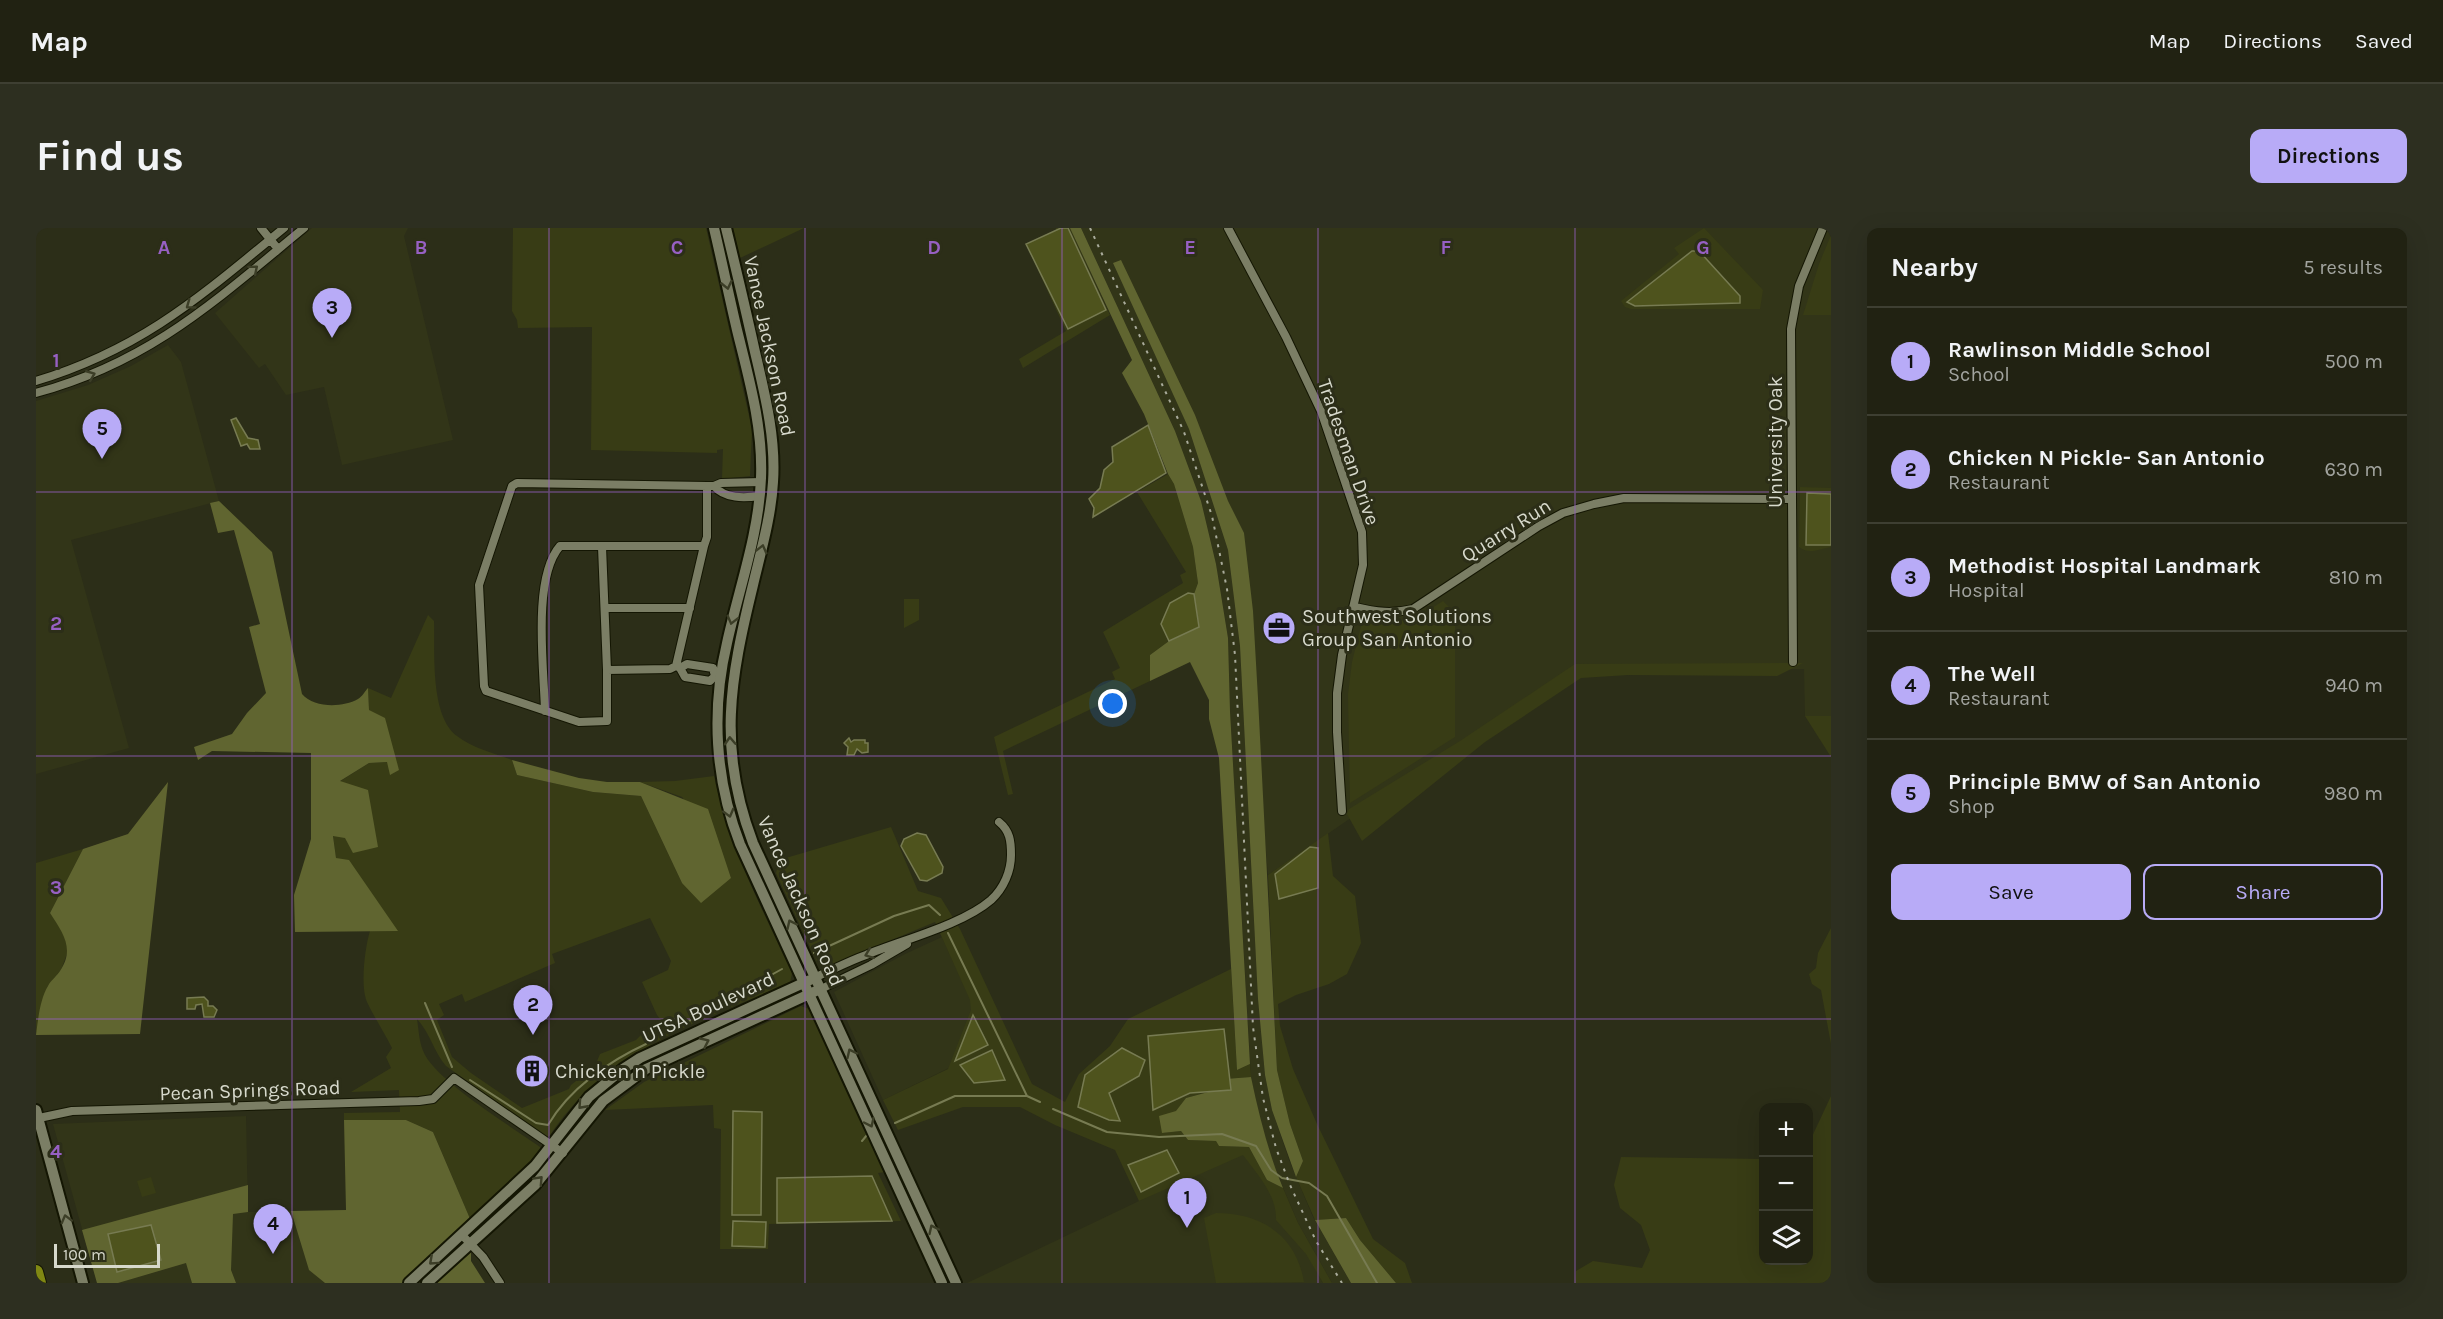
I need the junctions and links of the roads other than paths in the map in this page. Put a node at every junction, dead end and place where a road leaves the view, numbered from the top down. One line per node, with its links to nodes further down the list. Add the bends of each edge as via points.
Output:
1 (261, 228): 8 (street)
2 (284, 228): 8 (street)
3 (304, 228): 9 (street)
4 (714, 228): 12 (main road, Vance Jackson Road, one-way to 12, via 757,417)
5 (726, 228): 33 (main road, Vance Jackson Road, one-way to 5, via 743,817 732,765 730,721 735,667 774,480 770,420)
6 (1228, 228): 20 (street, Tradesman Drive, via 1321,411 1354,505 1362,532 1363,565)
7 (1823, 228): 17 (street, University Oak, via 1793,308)
8 (270, 239): 9 (street); 10 (street, one-way to 10, via 211,289 150,332 107,355)
9 (278, 249): 11 (street, one-way to 9, via 101,371 157,342)
10 (36, 381)
11 (36, 393)
12 (761, 482): 13 (street); 16 (main road, Vance Jackson Road)
13 (732, 483): 14 (street); 15 (street)
14 (711, 486): 15 (street); 18 (street); 29 (street, via 512,486 479,585 484,686 486,691)
15 (732, 495): 16 (street)
16 (760, 496): 27 (main road, Vance Jackson Road, one-way to 27)
17 (1792, 499): 20 (street, Quarry Run, via 1624,498 1594,504 1563,513 1539,526 1413,609 1396,613); 23 (street, University Oak)
18 (704, 546): 19 (street); 22 (street)
19 (602, 547): 21 (street); 29 (street, via 560,546 555,552 542,596)
20 (1355, 607): 30 (street, Tradesman Drive, via 1337,693)
21 (605, 608): 22 (street); 26 (street)
22 (690, 608): 25 (street)
23 (1793, 662)
24 (694, 665): 25 (street); 27 (street, via 712,668); 28 (street)
25 (678, 667): 26 (street); 28 (street, via 685,677)
26 (607, 670): 29 (street, via 607,721 579,722)
27 (718, 676): 28 (street, via 710,681); 34 (main road, Vance Jackson Road, one-way to 34, via 720,767 732,822)
28 (693, 679)
29 (545, 711)
30 (1342, 811)
31 (999, 822): 32 (street, UTSA Boulevard, via 1010,837 1011,863 1006,879 993,898 978,909)
32 (924, 934): 33 (street, UTSA Boulevard, one-way to 33); 35 (street, UTSA Boulevard)
33 (816, 977): 34 (main road, UTSA Boulevard); 35 (main road, Vance Jackson Road)
34 (805, 982): 36 (main road, Vance Jackson Road); 38 (main road, UTSA Boulevard, one-way to 38, via 640,1058 582,1104)
35 (821, 989): 36 (main road, UTSA Boulevard); 49 (main road, Vance Jackson Road, one-way to 35)
36 (810, 994): 39 (main road, UTSA Boulevard, one-way to 36, via 591,1113 630,1079); 48 (main road, Vance Jackson Road, one-way to 48)
37 (37, 1114): 38 (street, Pecan Springs Road, via 419,1101 433,1098 454,1078); 44 (main road, one-way to 37)
38 (551, 1146): 39 (street); 40 (main road, UTSA Boulevard)
39 (563, 1153): 41 (main road, UTSA Boulevard, one-way to 39, via 535,1185)
40 (462, 1235): 41 (street); 45 (main road, UTSA Boulevard, one-way to 45)
41 (471, 1244): 46 (main road, UTSA Boulevard); 47 (street)
42 (36, 1272): 43 (highway)
43 (39, 1283)
44 (83, 1283)
45 (409, 1283)
46 (427, 1283)
47 (500, 1283)
48 (942, 1283)
49 (956, 1283)

